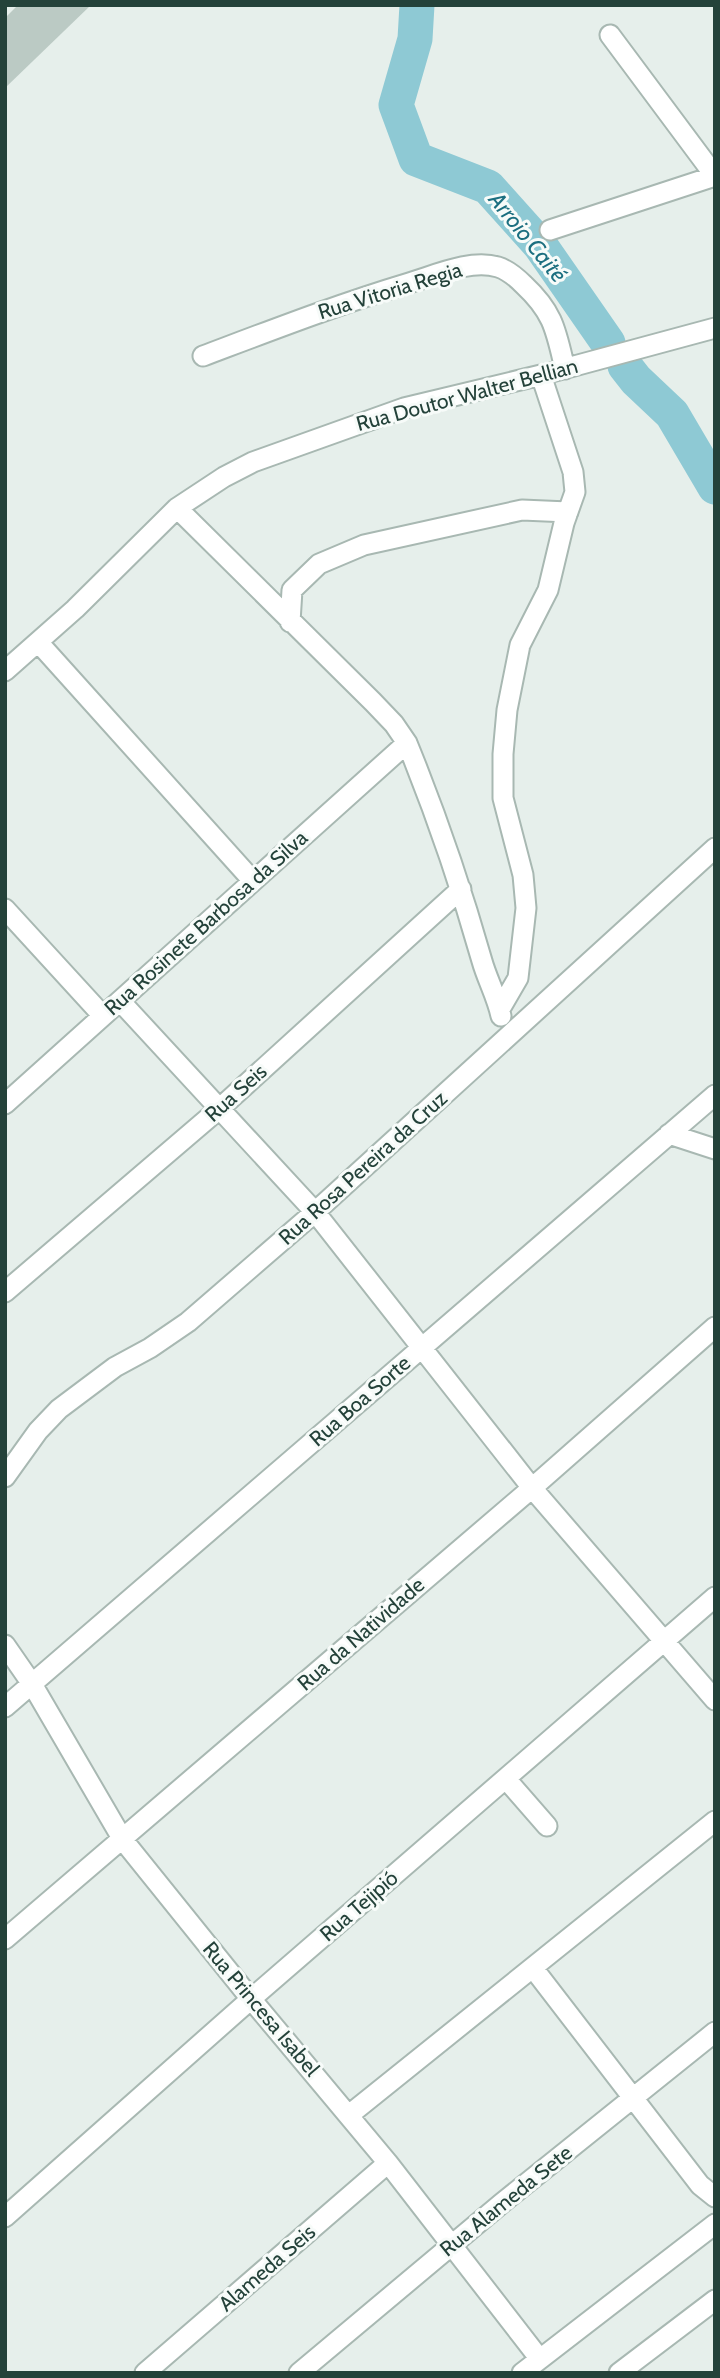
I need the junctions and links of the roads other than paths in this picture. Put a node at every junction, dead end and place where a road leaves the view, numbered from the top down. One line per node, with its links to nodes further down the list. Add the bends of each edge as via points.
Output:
1 (610, 34): 2 (street)
2 (715, 176): 3 (street)
3 (550, 230)
4 (715, 328): 6 (street, Rua Doutor Walter Bellian)
5 (203, 356): 6 (street, Rua Vitoria Regia, via 344,303 454,269 489,265 513,274 545,307)
6 (565, 369): 7 (street, Rua Doutor Walter Bellian)
7 (541, 375): 8 (street, Rua Doutor Walter Bellian, via 404,408 294,446 224,477); 9 (street, via 573,472 575,492)
8 (177, 509): 10 (street); 11 (street, Rua Doutor Walter Bellian)
9 (568, 512): 10 (street, via 522,510 365,545 319,564 292,590); 19 (street, via 548,590 520,645 508,710 503,797 523,875 526,908 519,978)
10 (290, 622): 13 (street, via 373,702)
11 (38, 642): 12 (street, Rua Doutor Walter Bellian); 15 (street)
12 (5, 671)
13 (407, 743): 15 (street, Rua Rosinete Barbosa da Silva); 16 (street)
14 (715, 848): 21 (street, Rua Rosa Pereira da Cruz)
15 (253, 881): 18 (street, Rua Rosinete Barbosa da Silva)
16 (461, 889): 19 (street); 24 (street, Rua Seis)
17 (5, 909): 20 (street)
18 (120, 1001): 20 (street, Rua Rosinete Barbosa da Silva); 24 (street)
19 (500, 1009): 21 (street)
20 (103, 1016): 23 (street, Rua Rosinete Barbosa da Silva)
21 (507, 1038): 27 (street, Rua Rosa Pereira da Cruz)
22 (715, 1095): 25 (street, Rua Boa Sorte)
23 (5, 1104)
24 (219, 1109): 27 (street); 28 (street, Rua Seis)
25 (668, 1135): 26 (street); 30 (street, Rua Boa Sorte)
26 (715, 1149)
27 (315, 1212): 30 (street); 31 (street, Rua Rosa Pereira da Cruz, via 188,1322 115,1367 59,1409)
28 (5, 1292)
29 (715, 1327): 32 (street, Rua da Natividade)
30 (422, 1348): 32 (street); 36 (street, Rua Boa Sorte)
31 (5, 1477)
32 (532, 1488): 34 (street); 42 (street, Rua da Natividade)
33 (715, 1597): 34 (street, Rua Tejipió)
34 (665, 1641): 37 (street); 39 (street, Rua Tejipió)
35 (5, 1646): 36 (street, Rua Princesa Isabel)
36 (32, 1685): 38 (street, Rua Boa Sorte); 42 (street, Rua Princesa Isabel)
37 (715, 1700)
38 (5, 1707)
39 (506, 1779): 41 (street); 45 (street, Rua Tejipió)
40 (715, 1821): 44 (street)
41 (547, 1826)
42 (123, 1840): 43 (street, Rua da Natividade); 45 (street, Rua Princesa Isabel)
43 (5, 1939)
44 (533, 1968): 47 (street); 48 (street)
45 (251, 1999): 48 (street, Rua Princesa Isabel); 51 (street, Rua Tejipió)
46 (715, 2032): 47 (street, Rua Alameda Sete)
47 (632, 2097): 50 (street); 53 (street, Rua Alameda Sete)
48 (349, 2115): 49 (street, Rua Princesa Isabel)
49 (388, 2164): 53 (street, Rua Princesa Isabel); 56 (street, Alameda Seis)
50 (715, 2197)
51 (5, 2217)
52 (715, 2224): 55 (street)
53 (452, 2245): 55 (street, Rua Princesa Isabel); 57 (street, Rua Alameda Sete)
54 (715, 2300): 59 (street)
55 (539, 2358): 58 (street)
56 (145, 2373)
57 (299, 2373)
58 (522, 2373)
59 (619, 2373)

